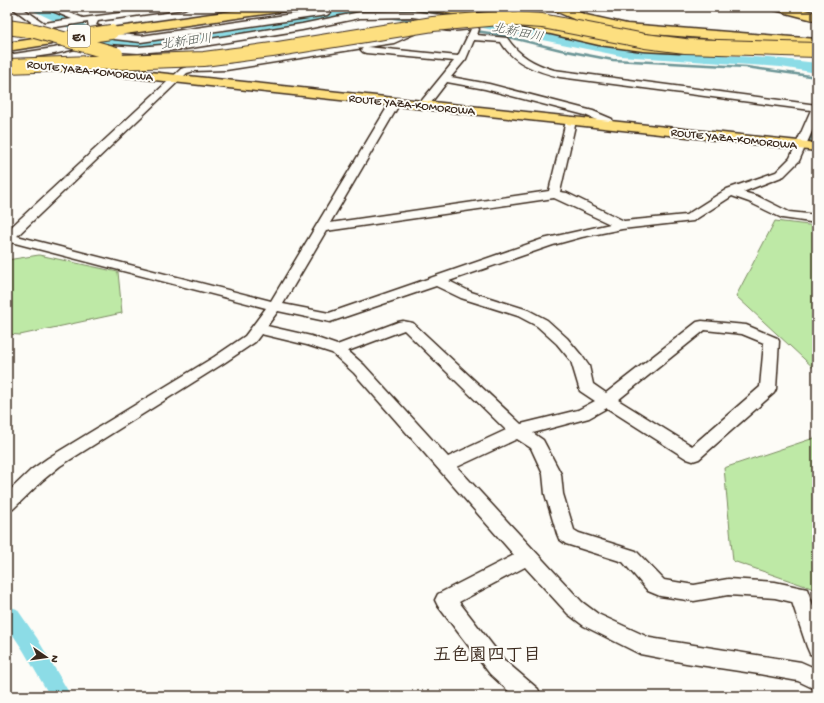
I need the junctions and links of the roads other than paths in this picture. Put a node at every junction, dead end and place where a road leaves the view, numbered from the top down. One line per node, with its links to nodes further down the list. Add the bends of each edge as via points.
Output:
1 (15, 7): 19 (street)
2 (47, 7): 14 (street)
3 (184, 7): 11 (street)
4 (247, 7): 15 (highway, E1)
5 (286, 7): 15 (highway, E1)
6 (359, 7): 21 (street)
7 (430, 7): 16 (main road)
8 (479, 7): 17 (highway, bridge, via 351,30 165,56 106,52 37,31)
9 (557, 7): 23 (highway, via 582,18 628,28)
10 (779, 7): 13 (highway)
11 (171, 8): 12 (street)
12 (131, 11): 15 (street)
13 (817, 17)
14 (83, 20): 15 (street); 19 (street)
15 (101, 23): 19 (highway, E1, bridge); 21 (street, via 92,22 92,26 117,37)
16 (480, 23): 20 (street); 25 (street, via 412,14 360,15 185,46 138,50); 26 (street, via 464,28 429,26 391,41); 28 (main road, via 643,48 740,54)
17 (7, 26)
18 (7, 30): 19 (street)
19 (47, 36): 22 (highway, E1); 24 (highway, E1); 25 (street, via 80,51); 29 (street)
20 (471, 37): 30 (street); 37 (street, via 504,40 508,49 521,61 560,74)
21 (141, 39): 25 (street)
22 (7, 41)
23 (817, 43)
24 (7, 47)
25 (107, 48)
26 (346, 48): 30 (street); 33 (street, via 226,67 193,68 184,71)
27 (817, 50): 32 (highway, bridge, via 686,47 544,21 496,18 429,25 210,58)
28 (817, 54)
29 (7, 58)
30 (461, 59): 34 (street)
31 (7, 61): 33 (main road, ROUTE YAZA-KOMOROWA)
32 (7, 66)
33 (175, 79): 35 (main road, ROUTE YAZA-KOMOROWA); 47 (street)
34 (445, 79): 36 (street); 39 (street, via 486,86 589,113 608,121)
35 (395, 103): 36 (main road, ROUTE YAZA-KOMOROWA); 46 (street)
36 (423, 106): 38 (main road, ROUTE YAZA-KOMOROWA)
37 (817, 108): 40 (street)
38 (570, 121): 39 (main road, ROUTE YAZA-KOMOROWA); 43 (street)
39 (608, 125): 40 (main road, ROUTE YAZA-KOMOROWA)
40 (801, 145): 41 (main road, ROUTE YAZA-KOMOROWA); 42 (street, via 795,159 780,174)
41 (817, 147)
42 (731, 192): 44 (street, via 753,199 786,215); 45 (street, via 689,218)
43 (554, 194): 45 (street); 46 (street)
44 (817, 219)
45 (622, 225): 48 (street, via 548,242)
46 (321, 228): 49 (street)
47 (7, 237): 49 (street)
48 (438, 281): 49 (street, via 330,318); 52 (street, via 466,295 524,313 542,323 562,341 582,366 586,387)
49 (275, 306): 50 (street)
50 (258, 329): 51 (street); 55 (street, via 250,338 219,360 54,462 37,474)
51 (336, 350): 53 (street, via 402,325 408,326); 54 (street, via 359,369)
52 (607, 401): 52 (street, via 702,325 746,330 772,341 768,389 693,455); 53 (street, via 582,414)
53 (518, 431): 54 (street); 57 (street, via 537,444 552,474 554,494 566,534 573,539 628,556 660,588 694,593 728,587 775,590 800,595)
54 (445, 466): 56 (street)
55 (7, 504)
56 (526, 557): 58 (street, via 575,608 591,620 647,647 787,669 801,672); 59 (street, via 446,600 497,667)
57 (817, 647)
58 (817, 680)
59 (530, 696)

